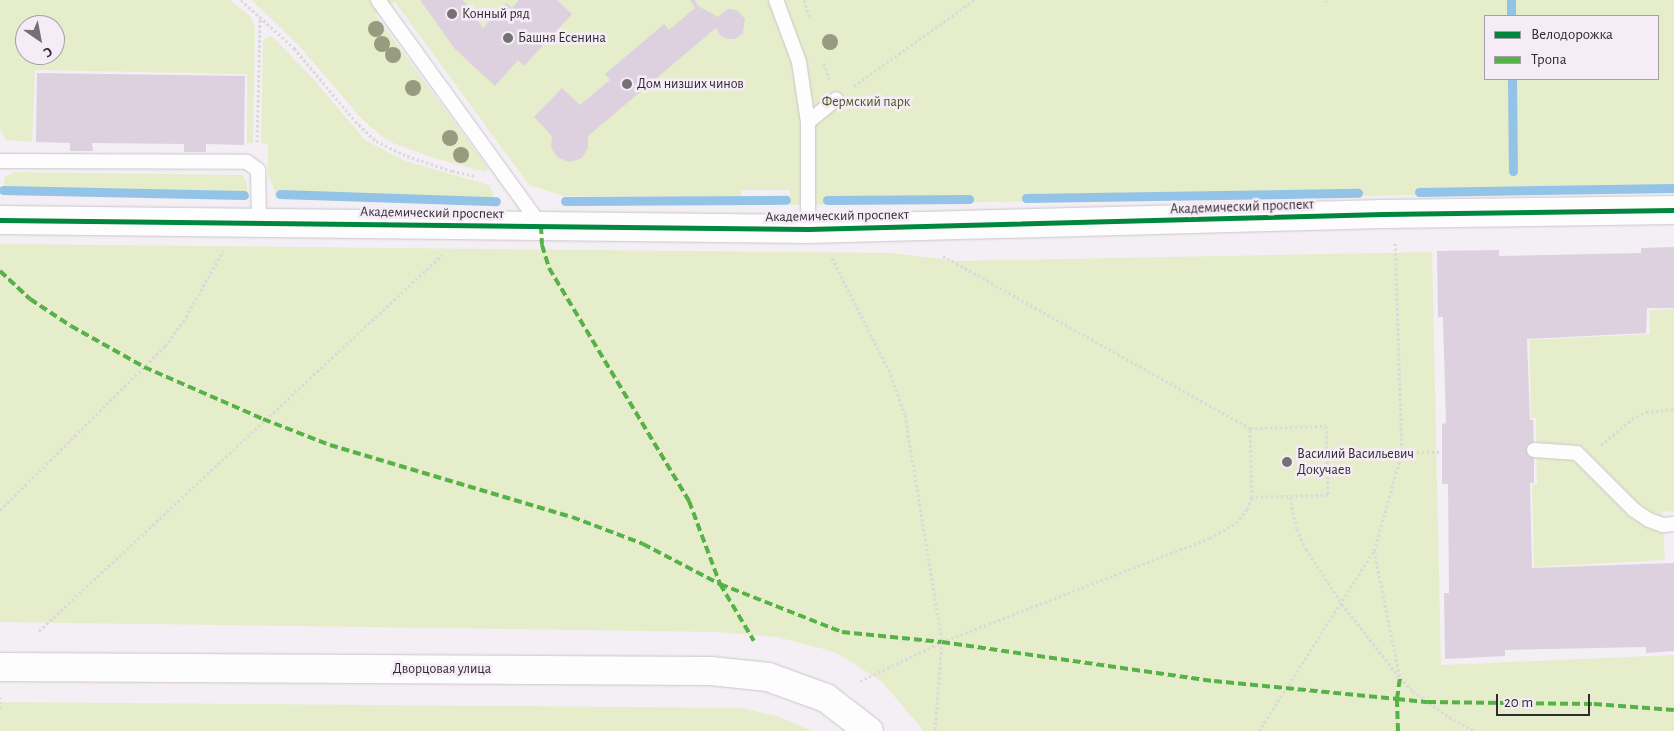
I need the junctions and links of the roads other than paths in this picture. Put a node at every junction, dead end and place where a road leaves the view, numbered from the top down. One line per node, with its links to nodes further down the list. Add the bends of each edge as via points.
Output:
1 (378, 0): 9 (lane)
2 (776, 0): 4 (lane, via 799,62)
3 (836, 99): 4 (lane)
4 (808, 122): 10 (lane)
5 (0, 161): 8 (lane, via 247,162 258,170)
6 (1674, 210): 10 (street, Академический проспект)
7 (0, 220): 8 (street, Академический проспект)
8 (259, 222): 9 (street, Академический проспект)
9 (541, 226): 10 (street, Академический проспект)
10 (808, 228)
11 (1534, 450): 12 (lane, via 1577,453 1634,510 1663,525)
12 (1674, 524)
13 (0, 668): 14 (street, Дворцовая улица, via 711,671 768,677 826,698)
14 (869, 731)

